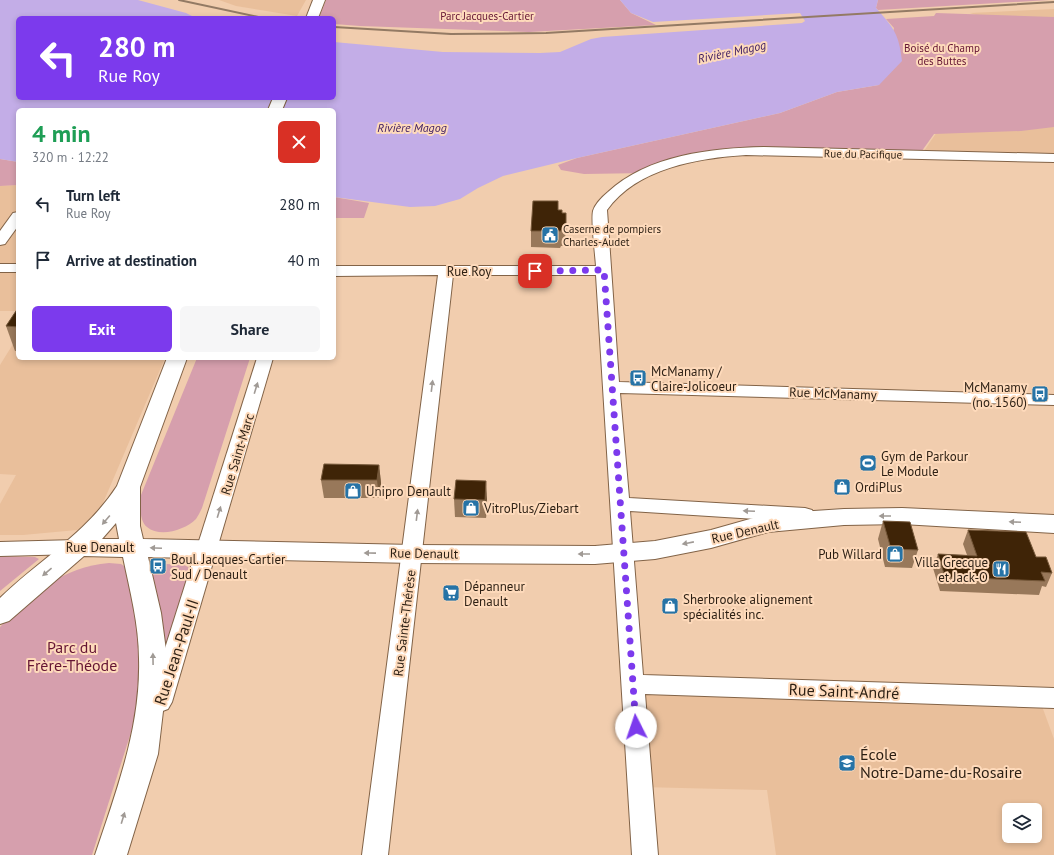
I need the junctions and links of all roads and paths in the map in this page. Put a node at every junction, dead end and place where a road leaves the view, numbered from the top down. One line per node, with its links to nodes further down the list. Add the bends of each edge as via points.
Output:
1 (319, 0): 2 (main road)
2 (313, 16)
3 (1054, 158): 8 (street, Rue du Pacifique, via 764,152 715,154 673,163 621,187 605,201 600,210)
4 (16, 219): 5 (street)
5 (0, 241)
6 (0, 268): 7 (street)
7 (16, 268)
8 (604, 270): 10 (street, Rue Roy); 13 (street, Rue du Pacifique)
9 (336, 271): 10 (street, Rue Roy)
10 (446, 271): 24 (street, Rue Sainte-Thérèse, one-way to 10)
11 (176, 360): 15 (main road)
12 (264, 360): 22 (street, Rue Saint-Marc, one-way to 12)
13 (611, 387): 14 (street, Rue McManamy); 16 (street, Rue du Pacifique)
14 (1054, 400)
15 (128, 488): 19 (main road, one-way to 19, via 117,508); 20 (main road, Rue Jean-Paul-II, via 128,526)
16 (619, 504): 17 (street, Rue Denault, one-way to 16); 23 (street, Rue du Pacifique)
17 (844, 517): 18 (main road, Rue Denault, one-way to 17, via 902,516); 23 (main road, Rue Denault, one-way to 23, via 768,523 662,549)
18 (1054, 524)
19 (77, 547): 20 (main road, Rue Denault); 21 (street, Rue Denault); 25 (main road, one-way to 25)
20 (132, 547): 22 (main road, Rue Denault, one-way to 20); 28 (main road, Rue Jean-Paul-II, one-way to 20, via 153,658 148,613)
21 (0, 549)
22 (208, 550): 24 (main road, Rue Denault, one-way to 22); 28 (street, Rue Jean-Paul-II)
23 (623, 552): 24 (main road, Rue Denault, one-way to 24); 26 (street, Rue du Pacifique)
24 (413, 554): 30 (street, Rue Sainte-Thérèse)
25 (0, 614)
26 (633, 684): 27 (street, Rue Saint-André); 31 (street, Rue du Pacifique)
27 (1054, 698)
28 (143, 754): 29 (main road, Rue Jean-Paul-II, one-way to 28)
29 (111, 855)
30 (375, 855)
31 (645, 855)

